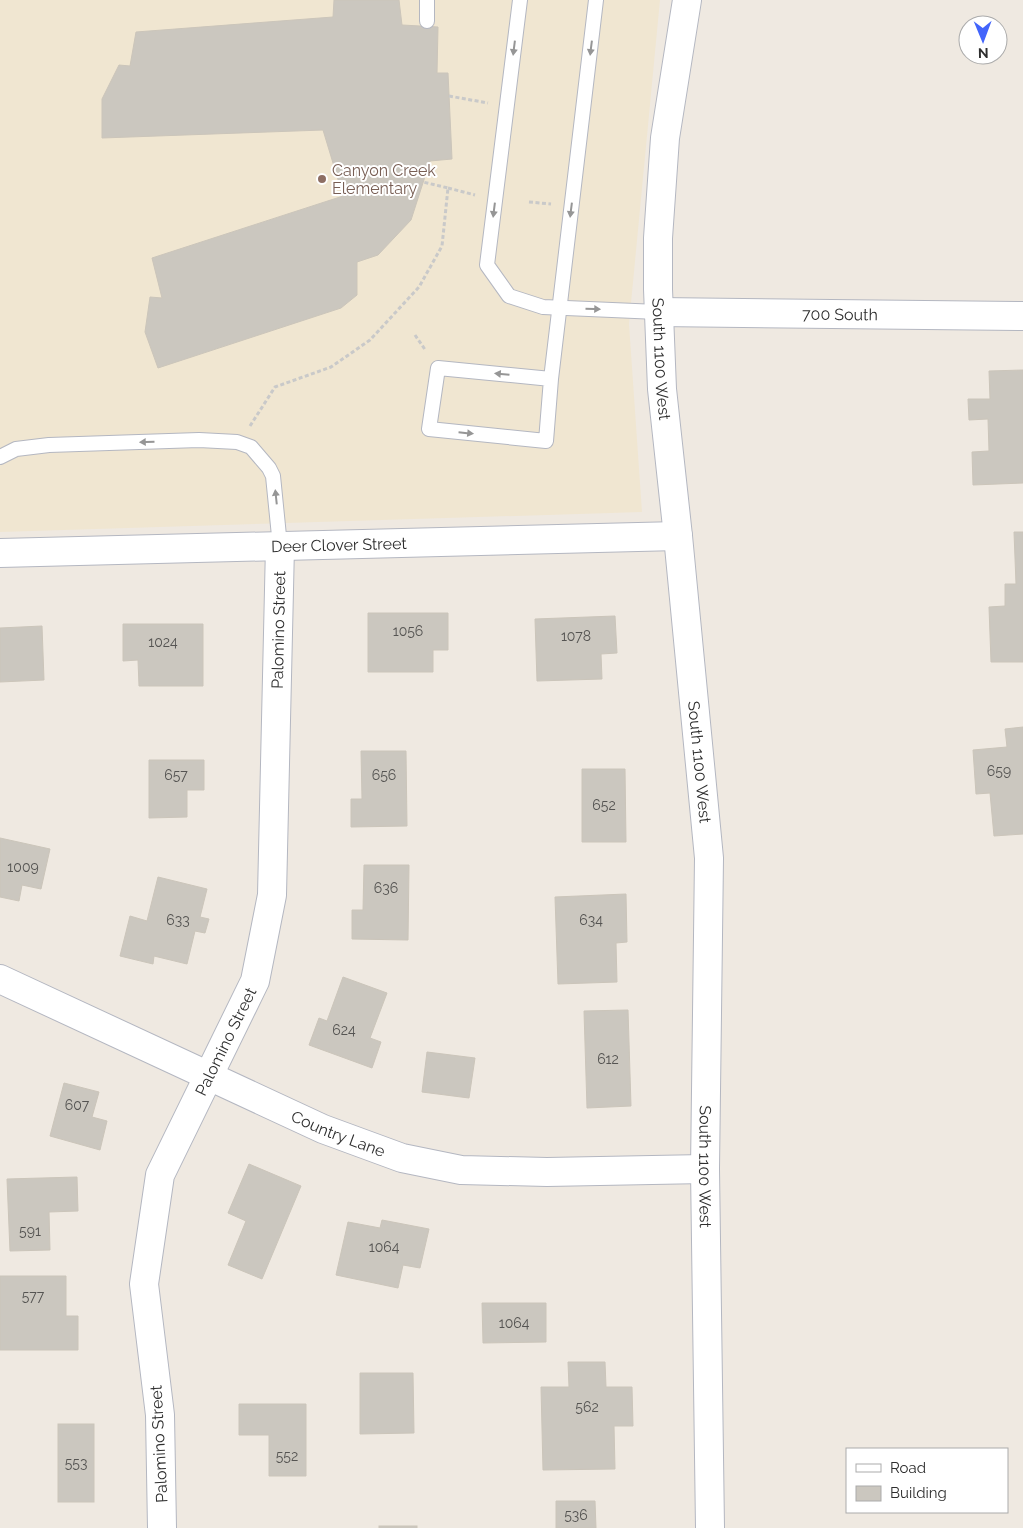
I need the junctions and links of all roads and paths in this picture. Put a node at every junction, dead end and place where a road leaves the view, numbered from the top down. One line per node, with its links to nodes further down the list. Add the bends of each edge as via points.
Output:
1 (427, 0): 5 (lane)
2 (520, 0): 11 (lane, one-way to 11, via 487,265 509,296 543,308)
3 (596, 0): 11 (lane, one-way to 11)
4 (687, 0): 12 (street, South 1100 West, via 665,138 658,238)
5 (427, 21)
6 (449, 96): 7 (path)
7 (489, 103)
8 (424, 182): 9 (path)
9 (448, 188): 10 (path); 15 (path, via 442,246 419,287 370,340 332,367 275,388)
10 (478, 196)
11 (559, 308): 12 (lane, one-way to 12); 14 (lane)
12 (658, 312): 13 (street, 700 South); 17 (street, South 1100 West, via 662,389)
13 (1023, 316)
14 (551, 379): 14 (lane, one-way to 14, via 438,368 429,429 546,442)
15 (250, 426)
16 (0, 457): 18 (lane, one-way to 16, via 273,476 251,447 237,442 199,440 49,445 16,449)
17 (678, 536): 18 (street, Deer Clover Street); 22 (street, South 1100 West, via 709,858)
18 (280, 546): 19 (street, Deer Clover Street); 21 (street, Palomino Street, via 272,895 255,981)
19 (0, 553)
20 (0, 978): 21 (street, Country Lane)
21 (209, 1075): 22 (street, Country Lane, via 323,1129 402,1158 461,1170); 23 (street, Palomino Street, via 160,1175 144,1284 160,1415)
22 (705, 1169): 24 (street, South 1100 West)
23 (162, 1528)
24 (710, 1528)

